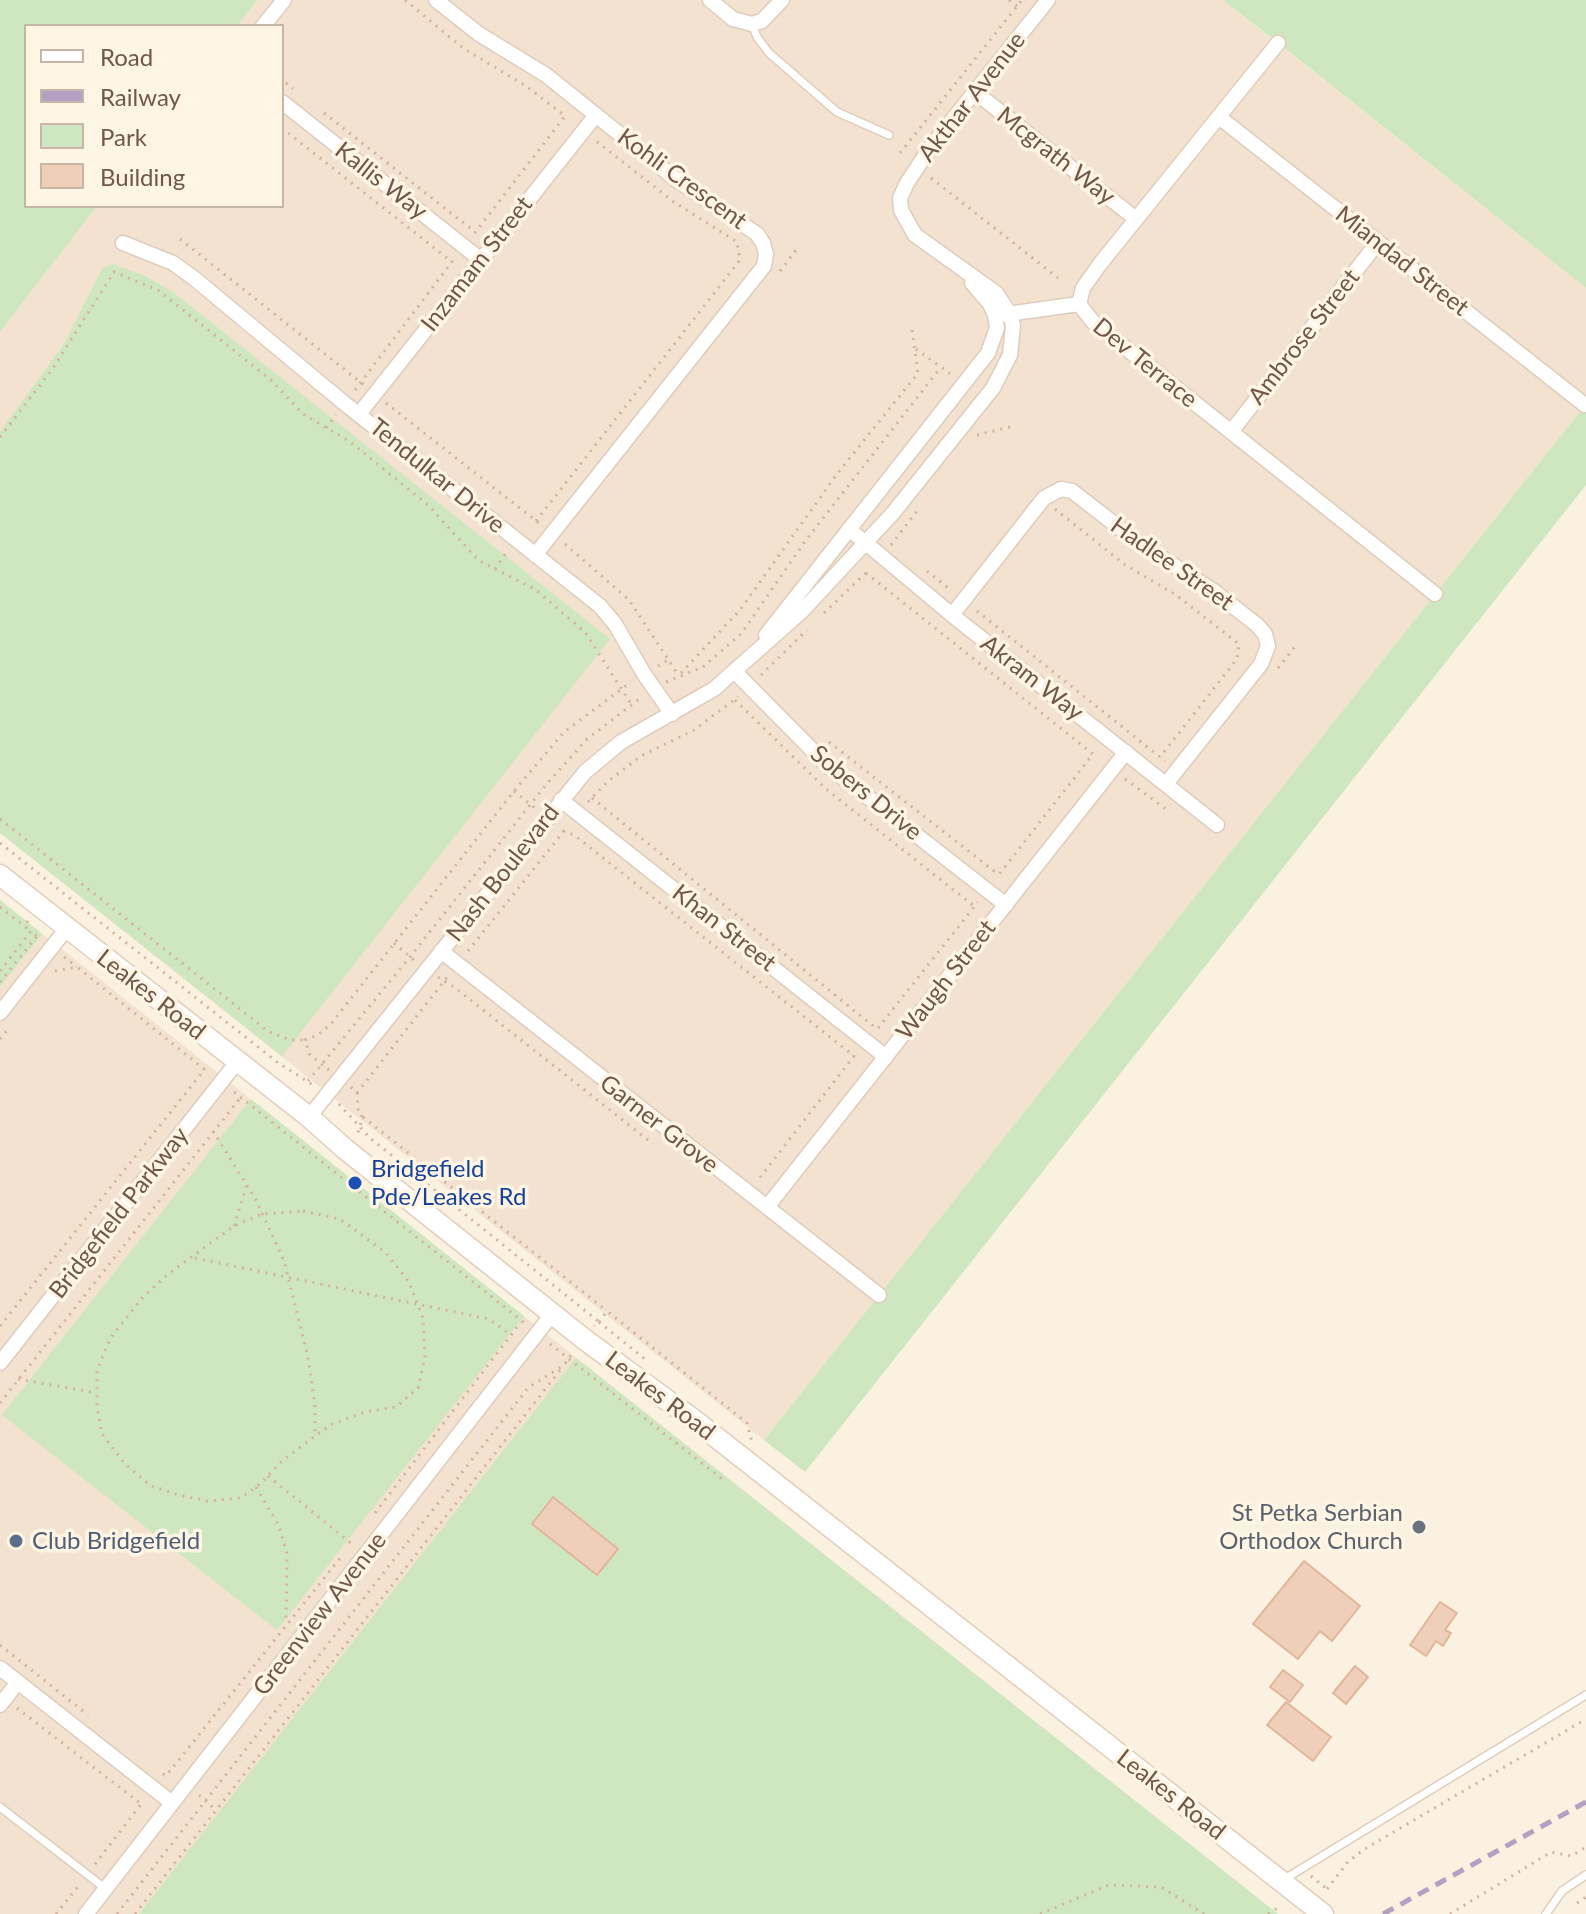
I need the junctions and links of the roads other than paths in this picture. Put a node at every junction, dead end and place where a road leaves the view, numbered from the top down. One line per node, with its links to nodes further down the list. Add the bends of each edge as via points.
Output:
1 (284, 0): 6 (street)
2 (436, 0): 11 (street, Kohli Crescent)
3 (710, 0): 7 (street, via 733,19)
4 (782, 0): 7 (street)
5 (1045, 1): 9 (street, Akthar Avenue)
6 (265, 24)
7 (752, 24): 13 (lane, via 769,53 837,112)
8 (1278, 43): 12 (street, Dev Terrace)
9 (975, 92): 14 (street, Mcgrath Way); 19 (street, Akthar Avenue, via 907,183 901,210 915,235 996,293)
10 (284, 104): 17 (street, Kallis Way)
11 (596, 115): 17 (street, Inzamam Street); 25 (street, Kohli Crescent, via 678,181 757,234 766,254 764,266)
12 (1219, 117): 14 (street, Dev Terrace); 15 (street, Miandad Street)
13 (889, 135)
14 (1136, 219): 18 (street, Dev Terrace, via 1089,279)
15 (1378, 242): 20 (street, Miandad Street); 22 (street, Ambrose Street)
16 (123, 243): 21 (street, Tendulkar Drive, via 173,263)
17 (481, 260): 21 (street, Inzamam Street)
18 (1079, 304): 19 (street); 22 (street, Dev Terrace, via 1093,322)
19 (1003, 314): 23 (street, Nash Boulevard, via 974,373); 24 (street, Nash Boulevard, via 1013,326 1010,355 993,388)
20 (1585, 405)
21 (359, 414): 25 (street, Tendulkar Drive)
22 (1231, 432): 26 (street, Dev Terrace)
23 (849, 529): 24 (street, Akram Way); 28 (street, Nash Boulevard)
24 (865, 544): 27 (street, Akram Way); 28 (street, Nash Boulevard)
25 (535, 555): 29 (street, Tendulkar Drive, via 600,606)
26 (1435, 594)
27 (952, 615): 30 (street, Akram Way); 31 (street, Hadlee Street, via 1044,498 1061,489 1072,491 1257,625 1267,639 1267,653)
28 (735, 672): 29 (street, Nash Boulevard); 35 (street, Sobers Drive, via 828,766)
29 (672, 714): 32 (street, Nash Boulevard, via 605,754)
30 (1126, 752): 31 (street, Akram Way); 35 (street, Waugh Street)
31 (1166, 784): 33 (street, Akram Way)
32 (561, 800): 37 (street, Nash Boulevard); 39 (street, Khan Street)
33 (1217, 825)
34 (0, 875): 36 (street, Leakes Road)
35 (1006, 905): 39 (street, Waugh Street)
36 (67, 928): 38 (street); 40 (street, Leakes Road)
37 (441, 951): 41 (street, Nash Boulevard); 42 (street, Garner Grove)
38 (0, 1013)
39 (886, 1057): 42 (street, Waugh Street)
40 (237, 1062): 41 (street, Leakes Road); 45 (street, Bridgefield Parkway)
41 (309, 1117): 44 (street, Leakes Road)
42 (767, 1207): 43 (street, Garner Grove)
43 (879, 1295)
44 (553, 1313): 50 (street, Greenview Avenue); 53 (street, Leakes Road)
45 (0, 1363)
46 (0, 1668): 47 (street)
47 (18, 1682): 49 (street); 50 (street)
48 (1586, 1695): 53 (lane)
49 (2, 1702)
50 (172, 1803): 54 (street, Greenview Avenue)
51 (0, 1807): 54 (lane)
52 (1586, 1875): 57 (lane, via 1562,1891)
53 (1281, 1882): 56 (street, Leakes Road)
54 (106, 1889): 55 (street, Greenview Avenue)
55 (86, 1914)
56 (1323, 1914)
57 (1546, 1914)

